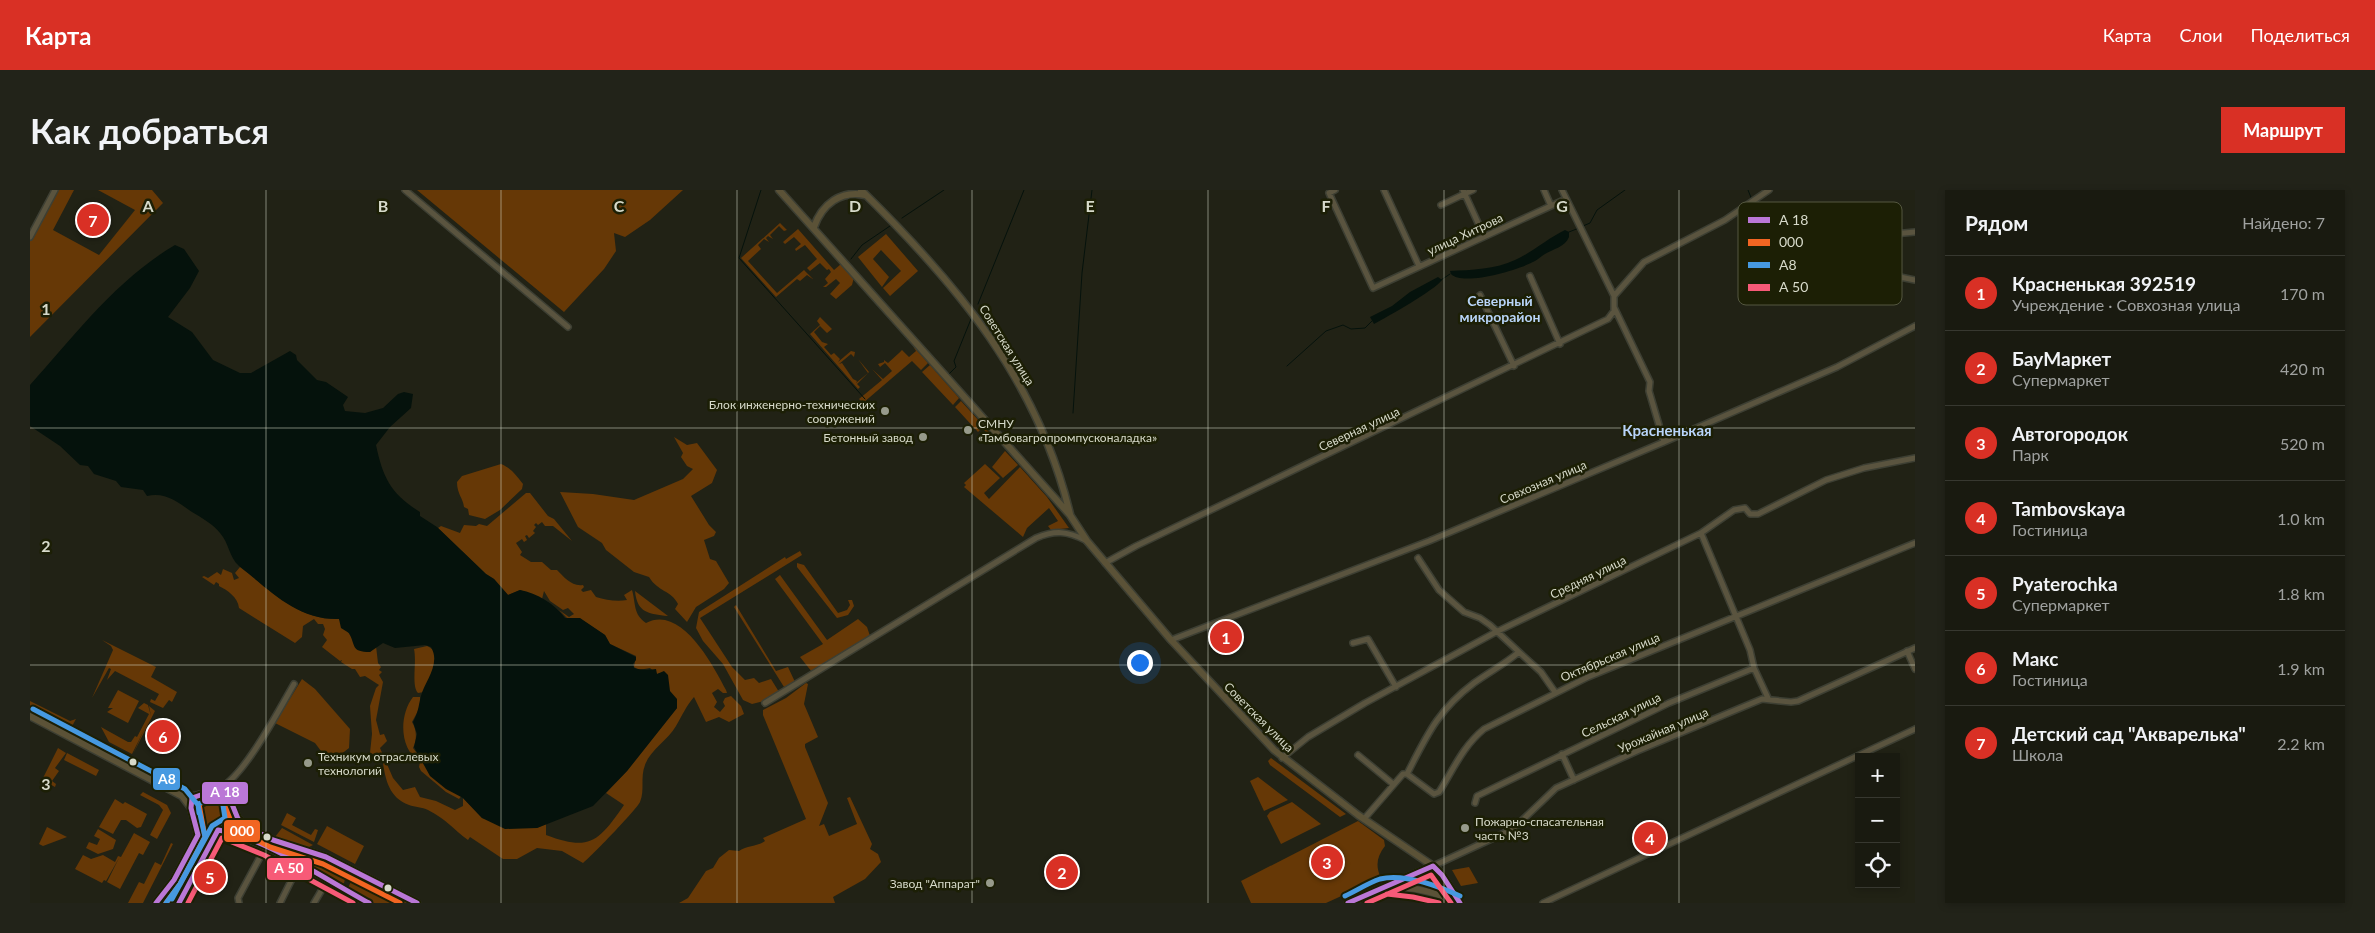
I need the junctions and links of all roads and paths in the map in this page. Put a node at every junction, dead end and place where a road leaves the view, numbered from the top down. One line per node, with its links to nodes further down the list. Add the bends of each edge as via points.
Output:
1 (55, 190): 21 (street)
2 (405, 190): 30 (street)
3 (778, 190): 17 (main road)
4 (1335, 190): 22 (street, улица Хитрова, via 1329,193 1373,288)
5 (1384, 190): 22 (street)
6 (1473, 190): 11 (street)
7 (1544, 190): 15 (street)
8 (1562, 190): 12 (street)
9 (1769, 190): 13 (street)
10 (864, 192): 17 (main road, via 841,194 821,211); 35 (main road, Советская улица, via 967,305 1009,364 1050,452)
11 (1464, 192): 14 (street); 20 (street)
12 (1566, 199): 15 (street, улица Хитрова); 27 (street)
13 (1753, 202)
14 (1441, 205)
15 (1551, 206): 20 (street, улица Хитрова)
16 (1738, 212): 27 (street, via 1644,262)
17 (814, 227): 35 (main road)
18 (1915, 232): 19 (street)
19 (1902, 233)
20 (1484, 236): 22 (street, улица Хитрова)
21 (30, 237)
22 (1419, 266)
23 (1530, 276): 31 (street)
24 (1902, 278): 25 (street)
25 (1915, 280)
26 (1480, 295): 32 (street)
27 (1614, 296): 28 (street)
28 (1614, 307): 31 (street, Северная улица, via 1604,322); 33 (street, via 1650,382 1649,391)
29 (1915, 326): 33 (street, Совхозная улица, via 1837,367)
30 (568, 327)
31 (1560, 344): 32 (street, Северная улица)
32 (1514, 366): 40 (street, Северная улица)
33 (1664, 442): 43 (street, Совхозная улица, via 1429,541)
34 (1915, 458): 36 (street, Средняя улица, via 1864,468 1826,480 1758,514 1750,514 1745,508 1734,510)
35 (1070, 515): 37 (main road, Советская улица)
36 (1701, 532): 41 (street); 42 (street, Средняя улица)
37 (1087, 541): 40 (main road, Советская улица); 54 (street, via 1060,531 1036,538)
38 (1915, 543): 41 (street, Октябрьская улица)
39 (1418, 558): 42 (street, via 1439,590 1464,612 1480,618)
40 (1106, 563): 43 (main road, Советская улица)
41 (1736, 617): 48 (street); 52 (street, Октябрьская улица)
42 (1496, 632): 47 (street); 51 (street, Средняя улица)
43 (1171, 640): 59 (main road, Советская улица)
44 (1353, 643): 51 (street, via 1368,639)
45 (1915, 648): 46 (street, Урожайная улица)
46 (1907, 651): 49 (street); 53 (street, Урожайная улица, via 1798,701)
47 (1519, 652): 52 (street, via 1541,672); 60 (street, via 1474,683 1440,714)
48 (1754, 668): 53 (street); 57 (street, Сельская улица, via 1669,703)
49 (1915, 669)
50 (294, 684): 62 (street, via 259,746)
51 (1396, 687): 59 (street, Средняя улица, via 1308,737)
52 (1554, 692): 60 (street, Октябрьская улица, via 1484,729 1460,757 1439,792 1434,794)
53 (1768, 698): 61 (street, Урожайная улица)
54 (765, 703)
55 (30, 716): 66 (main road)
56 (1915, 729): 90 (street)
57 (1562, 754): 61 (street); 68 (street, Сельская улица, via 1477,796)
58 (1358, 755): 63 (street)
59 (1282, 758): 71 (main road, Советская улица)
60 (1407, 774): 63 (street)
61 (1574, 780): 76 (street, Урожайная улица, via 1550,793 1505,833)
62 (228, 782): 64 (street); 65 (street)
63 (1393, 784): 71 (street)
64 (218, 789): 65 (main road); 67 (main road)
65 (228, 794): 70 (main road)
66 (182, 796): 67 (main road); 69 (main road)
67 (195, 796): 69 (main road)
68 (1475, 803)
69 (190, 808): 72 (main road)
70 (233, 812): 73 (main road, via 231,824); 87 (main road, via 247,826 273,840 326,856)
71 (1364, 819): 76 (main road, Советская улица)
72 (195, 822): 73 (main road, via 203,833); 77 (main road, via 198,831 196,841)
73 (220, 829): 74 (main road); 82 (main road)
74 (266, 848): 75 (main road); 83 (street, via 238,898)
75 (300, 865): 78 (main road); 84 (street)
76 (1433, 866): 79 (main road); 89 (main road, Советская улица)
77 (174, 880): 80 (main road); 81 (main road, via 176,886)
78 (327, 881): 85 (street); 86 (main road)
79 (1384, 886): 88 (main road); 89 (main road, via 1415,890)
80 (156, 903)
81 (170, 903)
82 (179, 903)
83 (239, 903)
84 (280, 903)
85 (314, 903)
86 (369, 903)
87 (417, 903)
88 (1348, 903)
89 (1459, 903)
90 (1543, 903)

